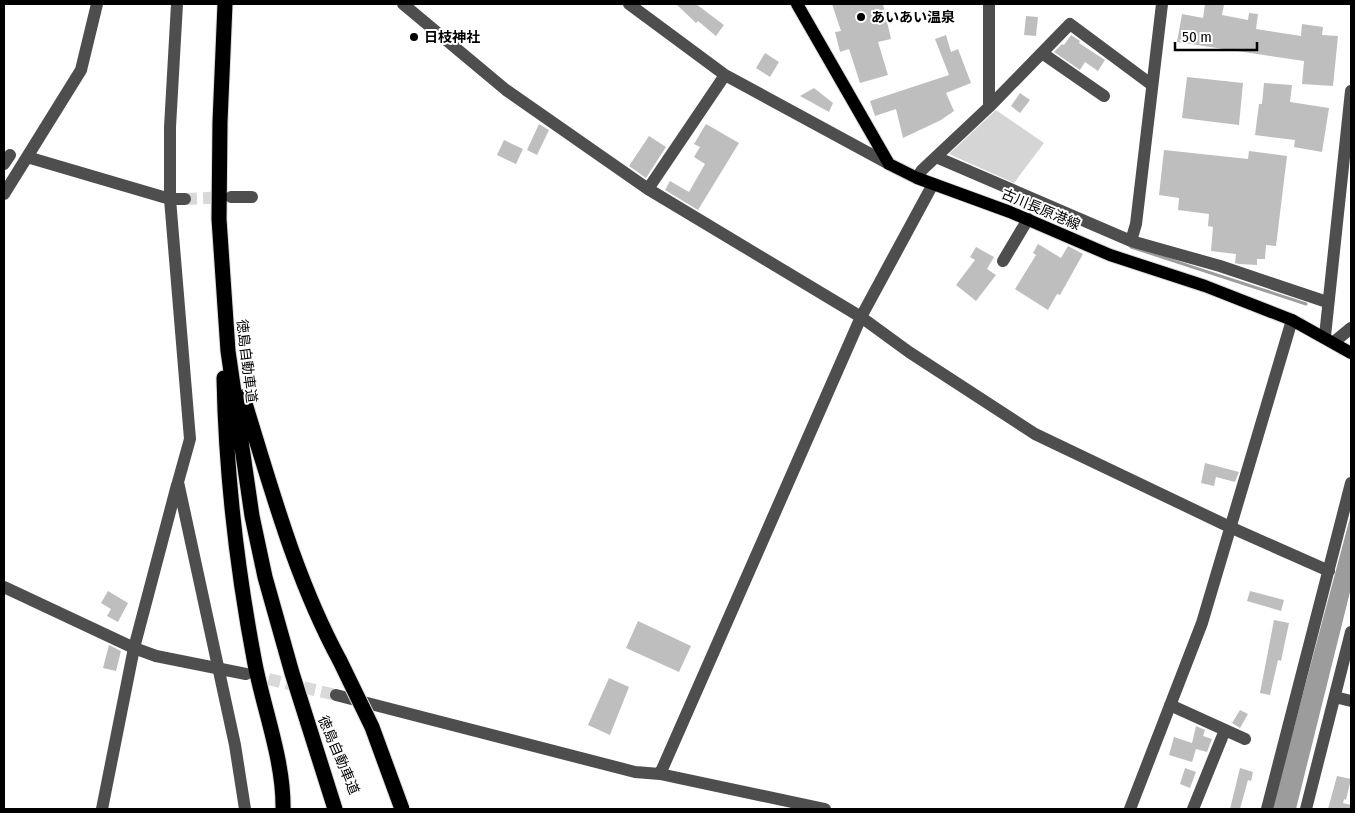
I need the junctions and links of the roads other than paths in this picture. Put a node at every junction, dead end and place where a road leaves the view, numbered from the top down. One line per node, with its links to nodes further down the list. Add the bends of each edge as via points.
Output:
1 (97, 4): 15 (street, via 81,70)
2 (178, 4): 24 (street, via 170,127)
3 (225, 4): 29 (highway, 徳島自動車道, via 219,219)
4 (403, 4): 20 (street, via 506,90)
5 (629, 4): 10 (street)
6 (798, 4): 17 (main road)
7 (989, 4): 14 (street)
8 (1162, 4): 11 (street)
9 (1042, 53): 11 (street, via 1070,24); 13 (street); 14 (street)
10 (725, 74): 17 (street); 20 (street)
11 (1152, 85): 27 (street, via 1136,224)
12 (1351, 91): 30 (street)
13 (1104, 96)
14 (989, 107): 16 (street)
15 (27, 157): 21 (street); 24 (street)
16 (936, 157): 18 (street); 27 (street)
17 (889, 164): 18 (main road, 古川長原港線)
18 (917, 178): 19 (main road, 古川長原港線)
19 (933, 184): 26 (main road, 古川長原港線); 31 (street)
20 (648, 189): 31 (street)
21 (4, 194)
22 (231, 197): 23 (street)
23 (252, 197)
24 (170, 199): 25 (street); 37 (street, via 190,439)
25 (185, 199)
26 (1028, 219): 28 (street); 32 (main road, 古川長原港線, via 1110,255 1205,286)
27 (1131, 241): 30 (street, via 1220,266)
28 (1003, 261)
29 (224, 294): 35 (highway, 徳島自動車道); 56 (highway, via 225,413 237,555 276,756)
30 (1327, 302): 34 (street)
31 (861, 317): 39 (street, via 1035,434); 53 (street)
32 (1292, 320): 34 (main road, 古川長原港線); 39 (street)
33 (1351, 328): 34 (street)
34 (1329, 339): 36 (main road, 古川長原港線)
35 (228, 350): 50 (highway, 徳島自動車道, via 252,516 279,629); 59 (highway, bridge, via 289,545 328,639 372,727)
36 (1351, 353)
37 (178, 482): 43 (street); 44 (street)
38 (1351, 483): 40 (street)
39 (1232, 528): 40 (street); 49 (street, via 1202,623)
40 (1330, 571): 63 (street)
41 (4, 587): 43 (street)
42 (1351, 632): 47 (street)
43 (134, 648): 44 (street, via 156,656); 54 (street)
44 (217, 668): 45 (street); 55 (street, via 235,745)
45 (246, 674)
46 (336, 695): 53 (street, via 635,772)
47 (1335, 697): 48 (street); 64 (street)
48 (1351, 701)
49 (1170, 705): 51 (street); 61 (street)
50 (304, 714): 57 (highway, 徳島自動車道); 58 (highway, 徳島自動車道)
51 (1225, 730): 52 (street); 62 (street)
52 (1245, 739)
53 (660, 774): 60 (street)
54 (102, 809)
55 (245, 809)
56 (283, 809)
57 (335, 809)
58 (345, 809)
59 (402, 809)
60 (826, 809)
61 (1130, 809)
62 (1193, 809)
63 (1267, 809)
64 (1306, 809)

